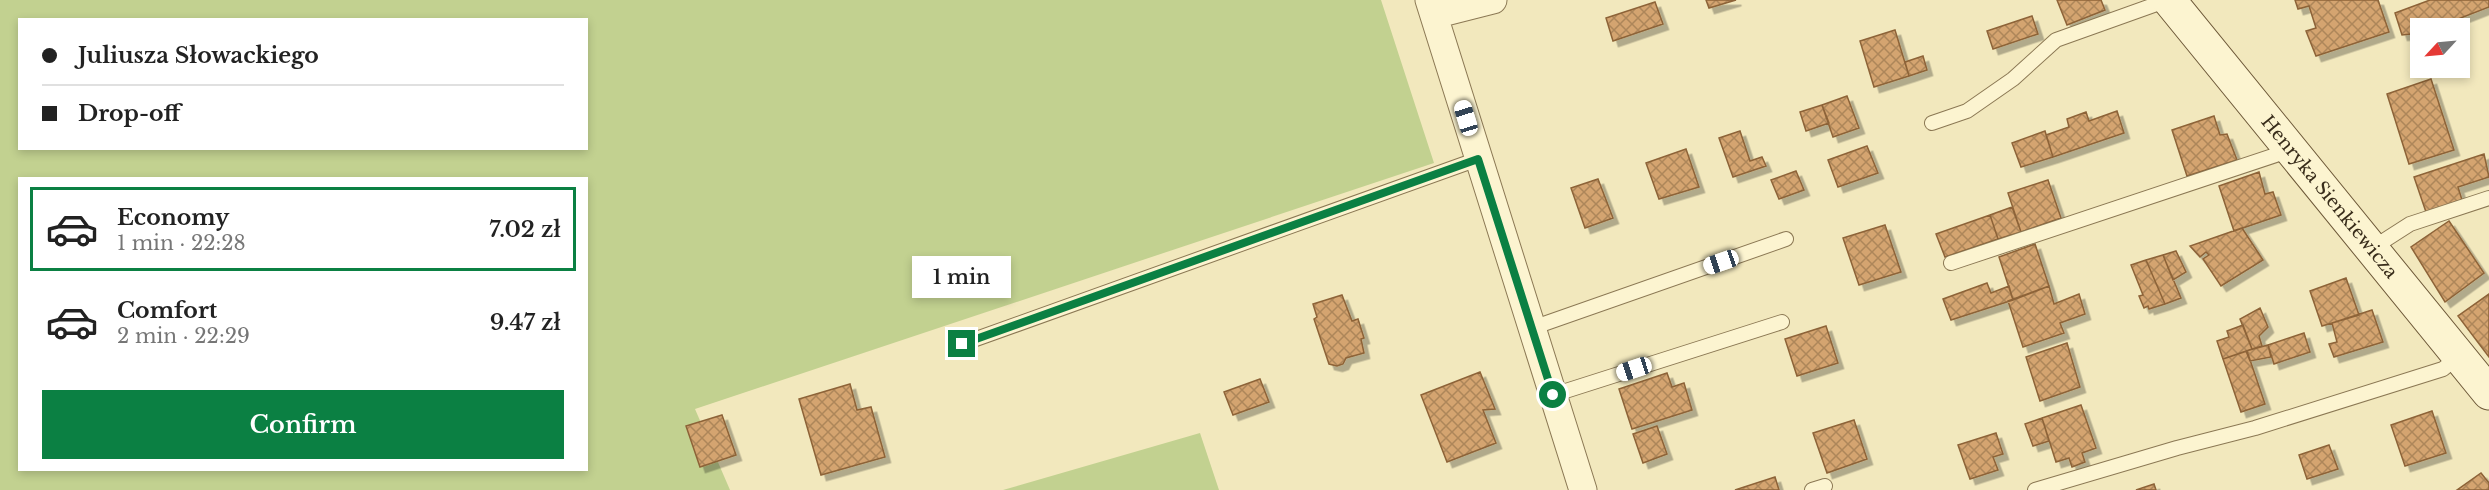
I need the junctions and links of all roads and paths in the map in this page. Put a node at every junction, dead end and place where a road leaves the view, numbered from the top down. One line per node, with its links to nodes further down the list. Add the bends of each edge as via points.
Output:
1 (1493, 0): 3 (street)
2 (2169, 0): 4 (lane, via 2056,40 2013,79 1966,111); 5 (street, Henryka Sienkiewicza)
3 (1431, 8): 6 (street)
4 (1932, 123)
5 (2291, 150): 9 (street, Henryka Sienkiewicza); 10 (lane)
6 (1478, 159): 12 (street); 13 (lane)
7 (2489, 198): 9 (lane, via 2410,224)
8 (1786, 239): 12 (lane)
9 (2371, 249): 14 (street, Henryka Sienkiewicza)
10 (1951, 263)
11 (1782, 321): 16 (lane)
12 (1532, 328): 16 (street)
13 (962, 344)
14 (2459, 356): 15 (street, Henryka Sienkiewicza); 18 (lane, via 2443,369 2255,429)
15 (2489, 393)
16 (1553, 395): 17 (street)
17 (1583, 490)
18 (2036, 490)

